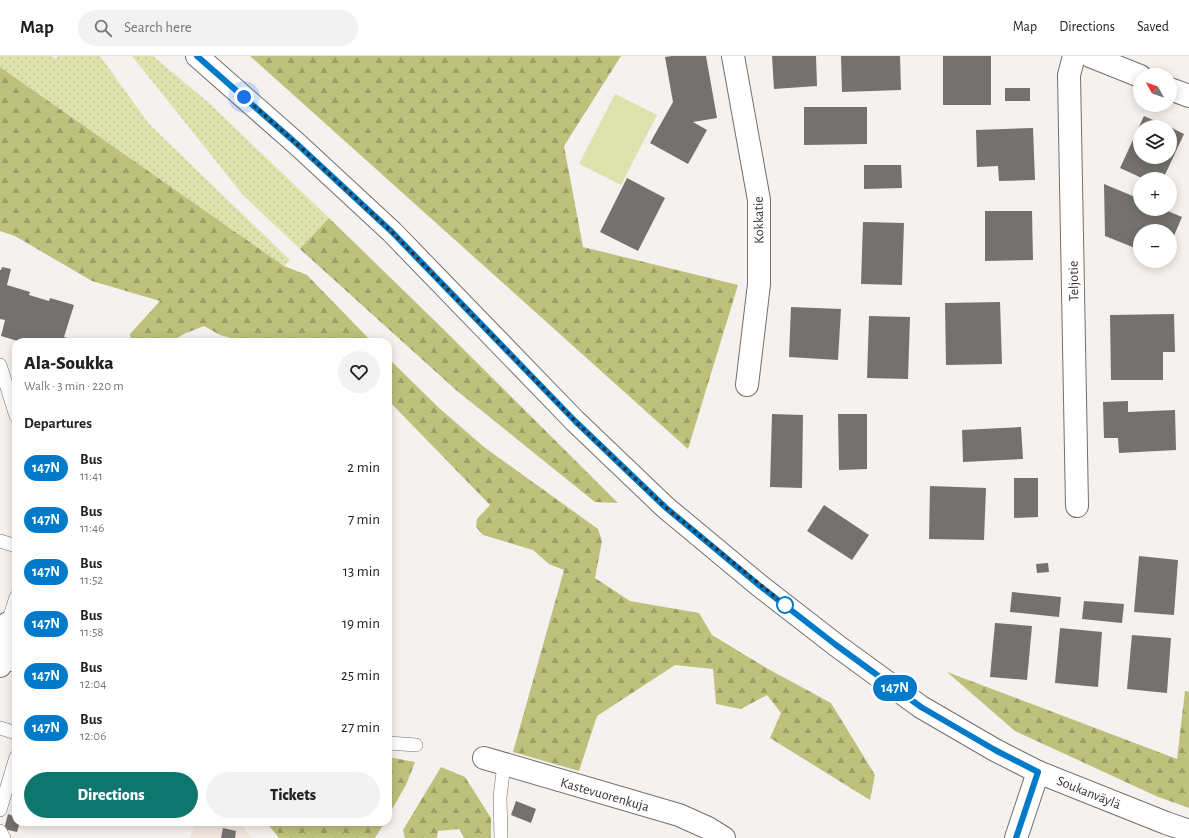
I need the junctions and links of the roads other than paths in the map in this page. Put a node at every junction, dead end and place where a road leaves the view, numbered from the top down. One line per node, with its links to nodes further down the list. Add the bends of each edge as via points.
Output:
1 (197, 56): 24 (main road, Soukanväylä, via 392,232 575,421 665,507 760,586 921,707)
2 (733, 56): 9 (main road, Kokkatie, via 759,200 759,284)
3 (1074, 56): 11 (main road, Teljotie, via 1069,75)
4 (1090, 56): 5 (main road)
5 (1133, 73)
6 (1177, 92): 7 (main road)
7 (1189, 96)
8 (0, 365): 10 (lane)
9 (747, 385)
10 (12, 403)
11 (1077, 506)
12 (0, 541): 13 (lane)
13 (12, 545)
14 (12, 610): 15 (lane)
15 (8, 623): 16 (main road)
16 (6, 664)
17 (0, 728): 18 (lane)
18 (12, 732)
19 (392, 742): 20 (lane)
20 (416, 745)
21 (484, 758): 22 (main road, Kastevuorenkuja)
22 (504, 764): 29 (lane, via 500,797); 30 (main road, Kastevuorenkuja, via 679,815)
23 (12, 770): 25 (lane)
24 (1038, 772): 27 (main road, Soukanväylä); 31 (main road)
25 (0, 810)
26 (0, 831): 28 (lane)
27 (1189, 831)
28 (4, 838)
29 (501, 838)
30 (724, 838)
31 (1016, 838)

